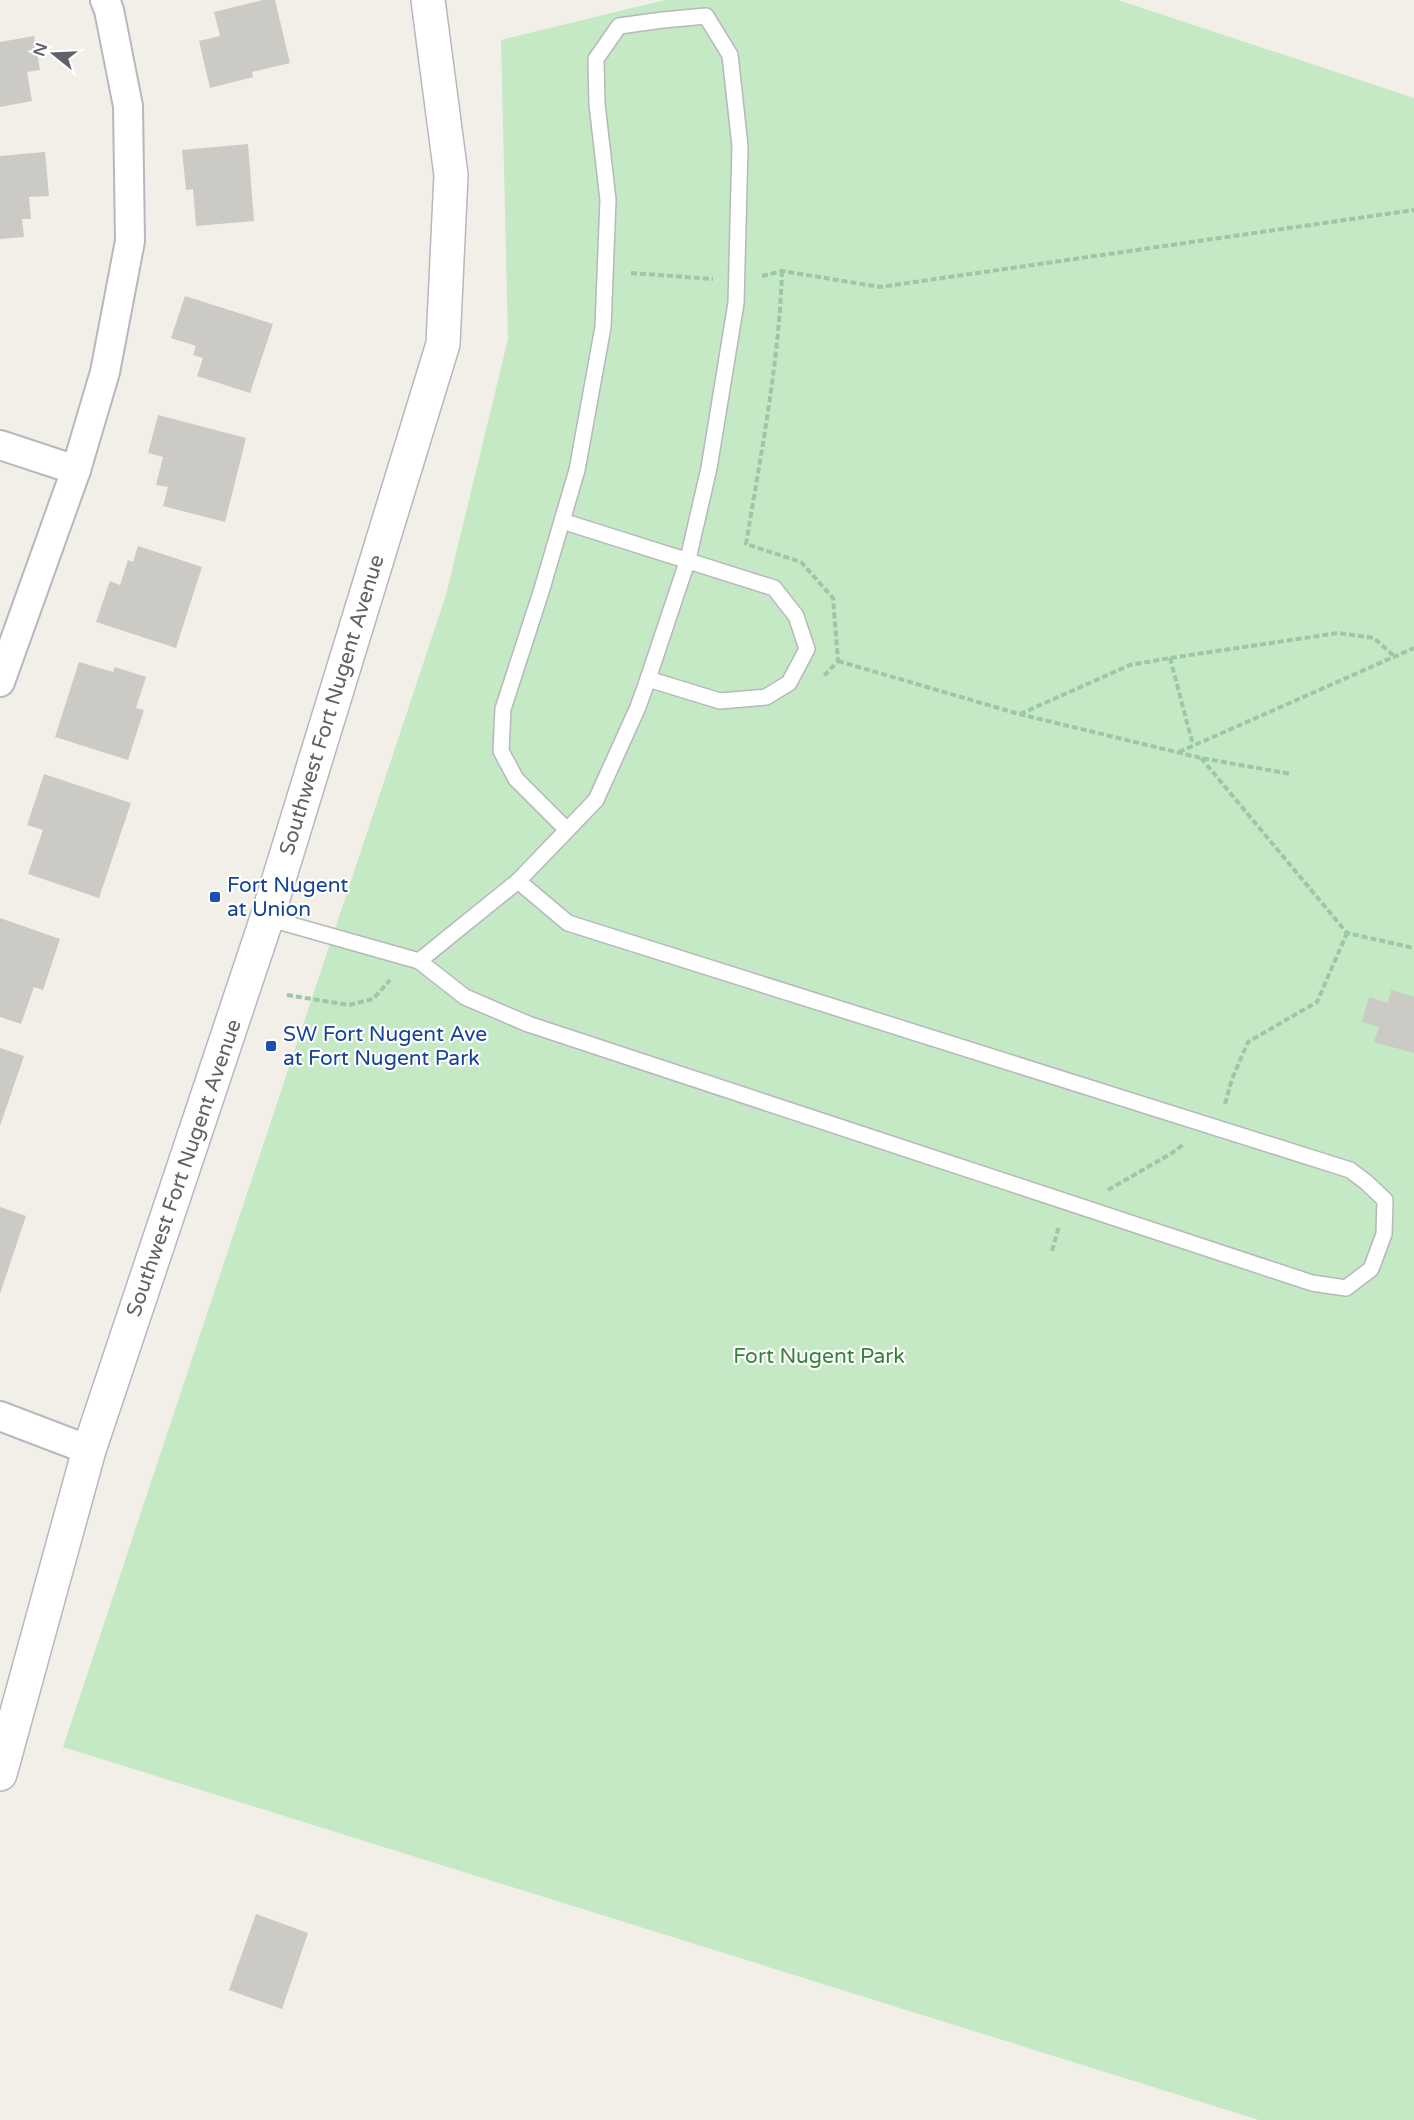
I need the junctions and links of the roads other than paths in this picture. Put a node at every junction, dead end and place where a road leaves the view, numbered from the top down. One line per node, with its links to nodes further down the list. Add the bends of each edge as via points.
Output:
1 (105, 0): 4 (street, via 128,106 130,241 105,372)
2 (428, 0): 11 (street, Southwest Fort Nugent Avenue, via 452,175 443,344)
3 (0, 445): 4 (street)
4 (76, 470): 8 (street)
5 (562, 521): 6 (lane); 6 (lane, via 577,470 603,327 608,200 596,59 619,26 706,16 730,55 741,146 737,281 710,468); 9 (lane, via 503,709 501,751 516,779)
6 (688, 560): 7 (lane); 7 (lane, via 774,588 796,616 807,649 789,683 766,697 720,700)
7 (648, 679): 9 (lane, via 596,800)
8 (0, 682)
9 (567, 830): 10 (lane)
10 (518, 881): 12 (lane); 12 (lane, via 568,923 1350,1170 1385,1200 1384,1234 1371,1269 1346,1288 1312,1284 528,1024 465,997)
11 (267, 918): 12 (lane); 14 (street, Southwest Fort Nugent Avenue)
12 (419, 961)
13 (0, 1416): 14 (street)
14 (89, 1450): 15 (street, Southwest Fort Nugent Avenue)
15 (0, 1774)

